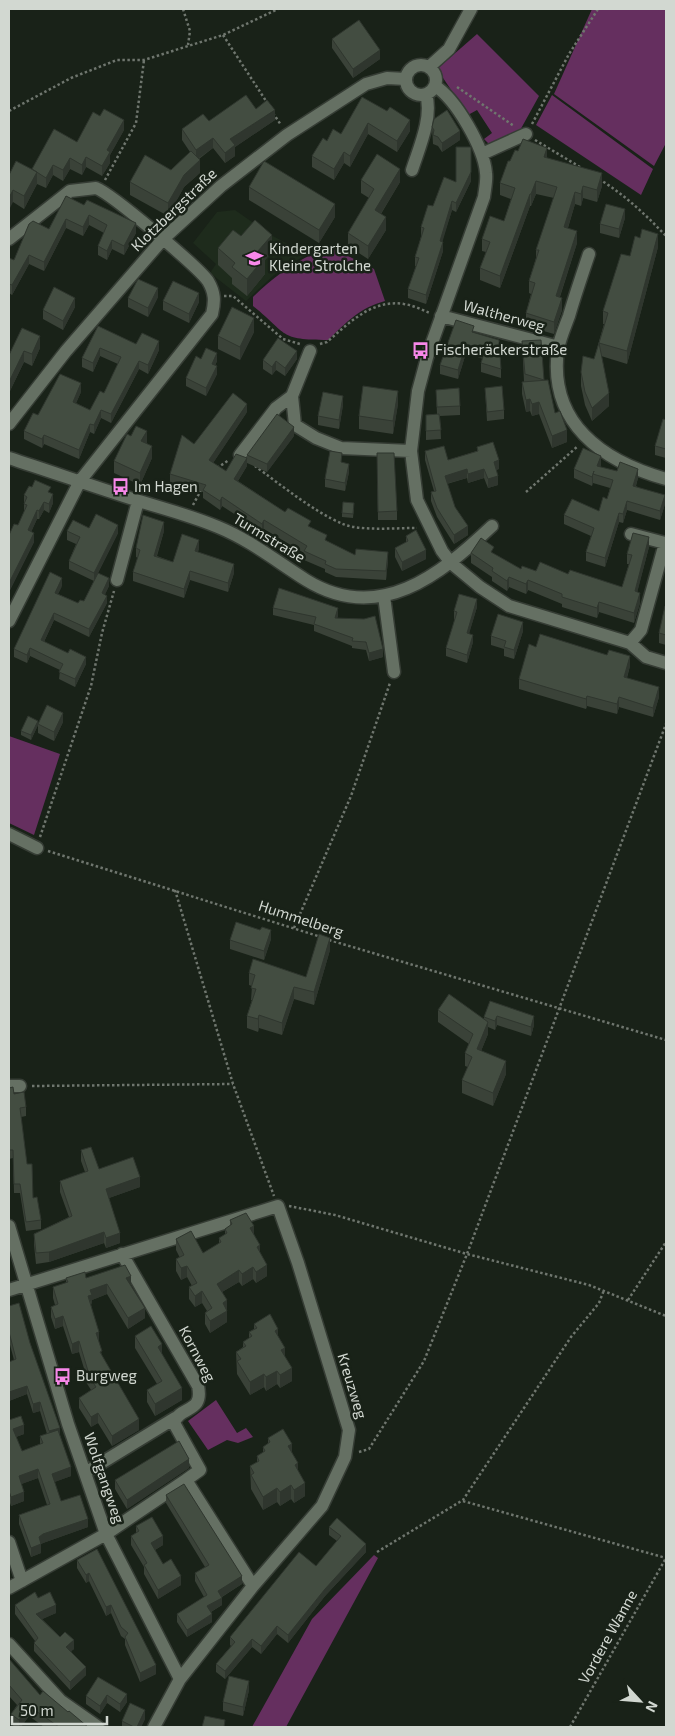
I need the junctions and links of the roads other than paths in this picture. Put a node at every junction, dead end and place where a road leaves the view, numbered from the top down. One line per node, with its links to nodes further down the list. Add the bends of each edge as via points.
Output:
1 (471, 9): 2 (street, via 449,49)
2 (430, 68): 3 (street, via 416,66); 4 (street, via 435,76)
3 (406, 79): 4 (street, via 412,92); 9 (street, Klotzbergstraße, via 387,78 366,84 287,135 221,186)
4 (430, 90): 6 (street, via 442,90 466,123); 7 (street, via 426,122)
5 (526, 134): 6 (street)
6 (482, 154): 11 (street, via 486,173 484,196)
7 (412, 170)
8 (9, 239): 9 (street, via 70,191 84,188 101,189)
9 (163, 240): 15 (street, Klotzbergstraße, via 66,351); 20 (street, via 207,280 215,297 212,314)
10 (589, 254): 13 (street, Waltherweg)
11 (441, 316): 13 (street, Waltherweg); 16 (street, via 418,391)
12 (310, 347): 14 (street)
13 (559, 347): 19 (street, Waltherweg, via 556,378 566,409 586,438 630,467)
14 (292, 396): 16 (street, via 295,425 316,438 341,448); 17 (street, via 276,408)
15 (9, 424)
16 (411, 451): 24 (street, via 417,500)
17 (240, 455)
18 (9, 458): 20 (street, Turmstraße)
19 (666, 479)
20 (80, 481): 21 (street, Turmstraße); 27 (street)
21 (138, 501): 25 (street); 26 (street, Turmstraße, via 188,515 242,538 324,590 353,597)
22 (492, 526): 24 (street)
23 (630, 534): 28 (street, via 665,542 641,630)
24 (451, 563): 26 (street, Turmstraße, via 409,589); 28 (street, via 510,606)
25 (117, 580)
26 (384, 596): 30 (street)
27 (9, 621)
28 (630, 643): 29 (street, via 646,657)
29 (666, 663)
30 (394, 672)
31 (9, 834): 32 (street)
32 (37, 848)
33 (9, 1226): 35 (street, Wolfgangweg)
34 (127, 1252): 35 (street); 37 (street, Kornweg, via 198,1386 200,1396 195,1406); 43 (street, Kreuzweg, via 278,1206 349,1430 346,1457 322,1506)
35 (26, 1284): 36 (street); 38 (street, Wolfgangweg)
36 (9, 1290)
37 (175, 1418): 38 (street); 39 (street, via 174,1423 200,1470)
38 (85, 1473): 40 (street, Wolfgangweg)
39 (186, 1480): 40 (street); 43 (street)
40 (106, 1534): 42 (street); 46 (street, Wolfgangweg)
41 (9, 1542): 42 (street)
42 (22, 1581): 44 (street)
43 (253, 1586): 46 (street, Kreuzweg)
44 (9, 1588)
45 (9, 1644): 47 (street, via 61,1701)
46 (180, 1679): 48 (street)
47 (98, 1727)
48 (154, 1727)

